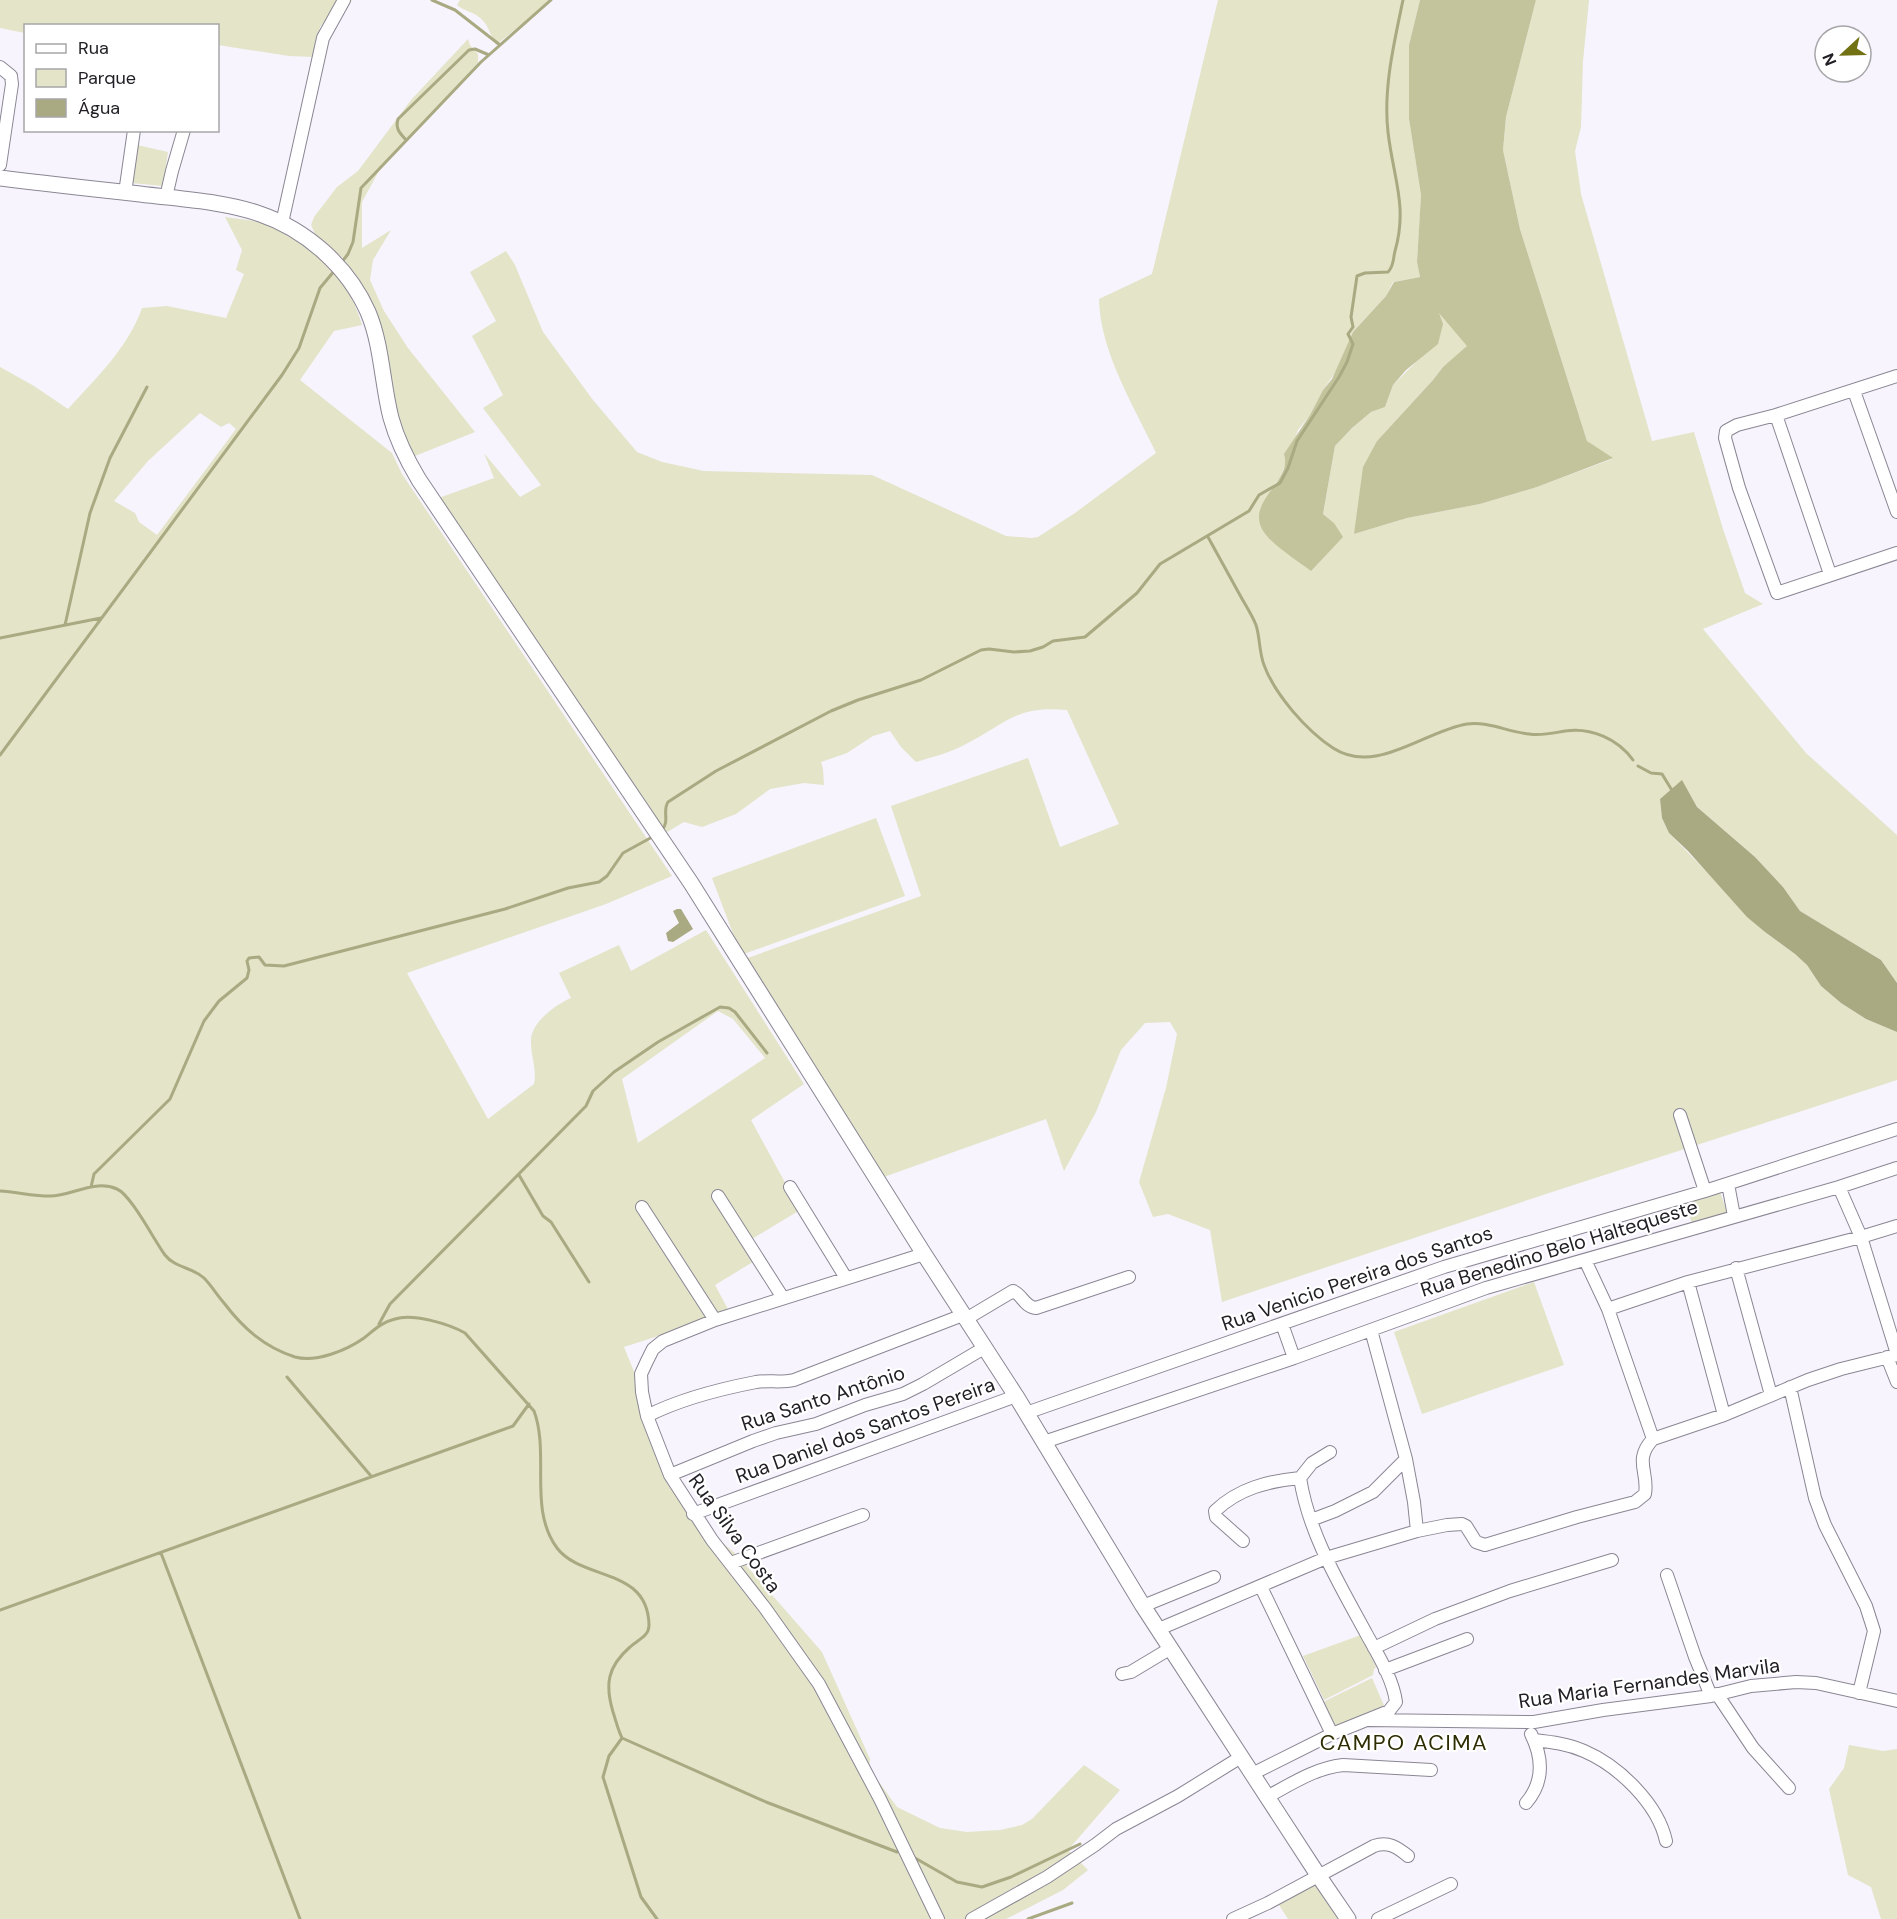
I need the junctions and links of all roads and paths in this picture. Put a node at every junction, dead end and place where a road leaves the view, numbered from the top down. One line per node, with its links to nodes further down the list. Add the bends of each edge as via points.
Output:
1 (344, 0): 9 (street, via 323,38)
2 (0, 67): 5 (street, via 11,76 12,84)
3 (134, 132): 7 (street)
4 (183, 132): 8 (street)
5 (0, 165)
6 (0, 178): 7 (main road)
7 (125, 193): 8 (main road)
8 (166, 197): 9 (main road, via 259,213)
9 (282, 223): 28 (main road, via 327,255 359,293 376,338 391,418 406,458 691,883)
10 (1897, 376): 11 (street)
11 (1854, 392): 12 (street); 13 (street)
12 (1776, 416): 15 (street); 15 (street, via 1726,431 1726,446 1739,488 1777,594)
13 (1897, 512)
14 (1897, 553): 15 (street)
15 (1830, 574)
16 (1680, 1115): 22 (street)
17 (1897, 1129): 19 (street, Rua Venicio Pereira dos Santos)
18 (1897, 1168): 21 (street, Rua Benedino Belo Haltequeste)
19 (1728, 1184): 22 (street, Rua Venicio Pereira dos Santos); 25 (street)
20 (790, 1187): 32 (street)
21 (1839, 1187): 25 (street, Rua Benedino Belo Haltequeste); 27 (street)
22 (1705, 1191): 38 (street, Rua Venicio Pereira dos Santos, via 1444,1267)
23 (718, 1196): 34 (street)
24 (642, 1208): 37 (street)
25 (1734, 1216): 29 (street, Rua Benedino Belo Haltequeste)
26 (1897, 1226): 27 (street)
27 (1861, 1237): 30 (street); 41 (street)
28 (924, 1254): 32 (street, Rua Silva Costa); 36 (main road)
29 (1585, 1260): 35 (street); 39 (street, Rua Benedino Belo Haltequeste, via 1476,1291)
30 (1736, 1268): 33 (street); 46 (street)
31 (1129, 1277): 36 (street, via 1036,1308 1013,1291)
32 (846, 1278): 34 (street, Rua Silva Costa)
33 (1688, 1282): 35 (street); 48 (street)
34 (783, 1298): 37 (street, Rua Silva Costa)
35 (1608, 1309): 50 (street)
36 (965, 1317): 40 (main road); 49 (street, via 794,1380 736,1387 681,1401)
37 (715, 1320): 49 (street, Rua Silva Costa, via 663,1341 653,1349 641,1374)
38 (1282, 1324): 42 (street); 47 (street, Rua Venicio Pereira dos Santos)
39 (1371, 1330): 42 (street, Rua Benedino Belo Haltequeste); 53 (street)
40 (984, 1348): 45 (main road); 54 (street, Rua Santo Antônio, via 903,1394 816,1425 776,1433)
41 (1894, 1355): 43 (street); 44 (street)
42 (1294, 1358): 51 (street, Rua Benedino Belo Haltequeste)
43 (1897, 1382)
44 (1790, 1387): 46 (street); 74 (street, via 1815,1498 1874,1631)
45 (1016, 1395): 47 (main road); 56 (street, Rua Daniel dos Santos Pereira)
46 (1771, 1395): 48 (street)
47 (1026, 1413): 51 (main road)
48 (1724, 1415): 50 (street)
49 (647, 1416): 54 (street, Rua Silva Costa)
50 (1653, 1439): 59 (street, via 1643,1453 1645,1494 1635,1502 1485,1545 1476,1542 1462,1524)
51 (1044, 1442): 67 (main road)
52 (1330, 1452): 55 (street, via 1312,1463)
53 (1406, 1459): 58 (street, via 1373,1492); 59 (street)
54 (670, 1475): 56 (street, Rua Silva Costa)
55 (1300, 1478): 58 (street); 60 (street, via 1251,1488 1215,1511 1216,1517)
56 (693, 1514): 63 (street, Rua Silva Costa)
57 (863, 1515): 63 (street)
58 (1311, 1520): 61 (street)
59 (1417, 1531): 61 (street)
60 (1243, 1541)
61 (1326, 1558): 66 (street); 71 (street)
62 (1612, 1560): 71 (street, via 1510,1591 1435,1619)
63 (731, 1563): 91 (street, Rua Silva Costa, via 819,1684)
64 (1667, 1575): 75 (street, via 1695,1657)
65 (1214, 1577): 67 (street)
66 (1261, 1587): 68 (street); 79 (street)
67 (1143, 1606): 68 (main road)
68 (1159, 1629): 70 (main road)
69 (1467, 1639): 72 (street)
70 (1171, 1648): 73 (street); 81 (main road)
71 (1374, 1648): 72 (street)
72 (1385, 1670): 77 (street, Rua Maria Fernandes Marvila, via 1396,1702 1389,1711)
73 (1122, 1674)
74 (1859, 1693): 75 (street, Rua Maria Fernandes Marvila, via 1796,1682 1751,1686); 76 (street, Rua Maria Fernandes Marvila)
75 (1714, 1695): 78 (street, Rua Maria Fernandes Marvila); 84 (street)
76 (1897, 1701)
77 (1368, 1720): 78 (street, Rua Maria Fernandes Marvila); 79 (street, Rua Maria Fernandes Marvila)
78 (1526, 1722): 80 (street)
79 (1332, 1734): 83 (street, Rua Maria Fernandes Marvila)
80 (1534, 1740): 86 (street, via 1540,1779); 87 (street, via 1568,1745 1603,1761 1647,1800 1660,1819)
81 (1241, 1757): 83 (main road); 92 (street)
82 (1431, 1770): 85 (street, via 1329,1766)
83 (1252, 1774): 85 (main road)
84 (1789, 1788)
85 (1267, 1797): 89 (main road)
86 (1526, 1803)
87 (1666, 1841)
88 (1407, 1856): 89 (street, via 1382,1843)
89 (1317, 1875): 93 (street); 94 (main road)
90 (1451, 1884): 95 (street)
91 (938, 1919)
92 (972, 1919)
93 (1233, 1919)
94 (1348, 1919)
95 (1378, 1919)

